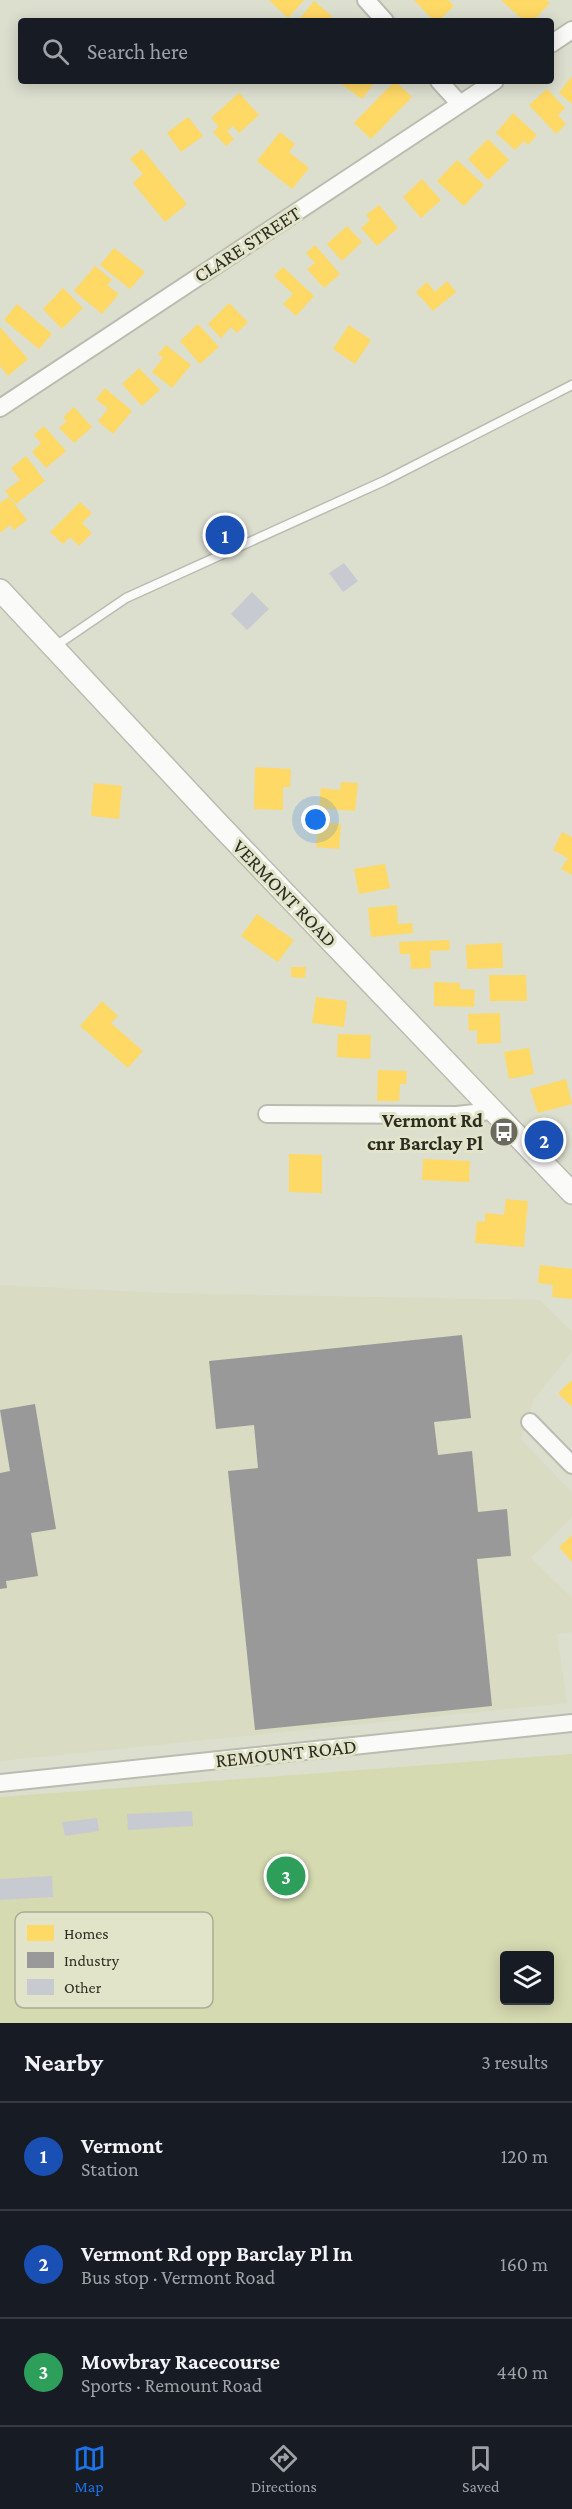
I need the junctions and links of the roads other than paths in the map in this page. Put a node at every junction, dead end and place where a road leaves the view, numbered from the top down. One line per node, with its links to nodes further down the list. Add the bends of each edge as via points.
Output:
1 (366, 0): 2 (street)
2 (382, 18)
3 (572, 30): 4 (street)
4 (554, 42)
5 (442, 84): 7 (street)
6 (490, 84): 7 (street, CLARE STREET)
7 (460, 104): 9 (street, CLARE STREET)
8 (572, 385): 11 (lane, via 384,481 126,598)
9 (0, 408)
10 (0, 590): 11 (street, VERMONT ROAD)
11 (54, 647): 12 (street, VERMONT ROAD)
12 (490, 1107): 13 (street, via 457,1116); 14 (street, VERMONT ROAD)
13 (267, 1114)
14 (572, 1193)
15 (530, 1422): 16 (street)
16 (572, 1465)
17 (572, 1723): 18 (street, REMOUNT ROAD)
18 (0, 1783)

